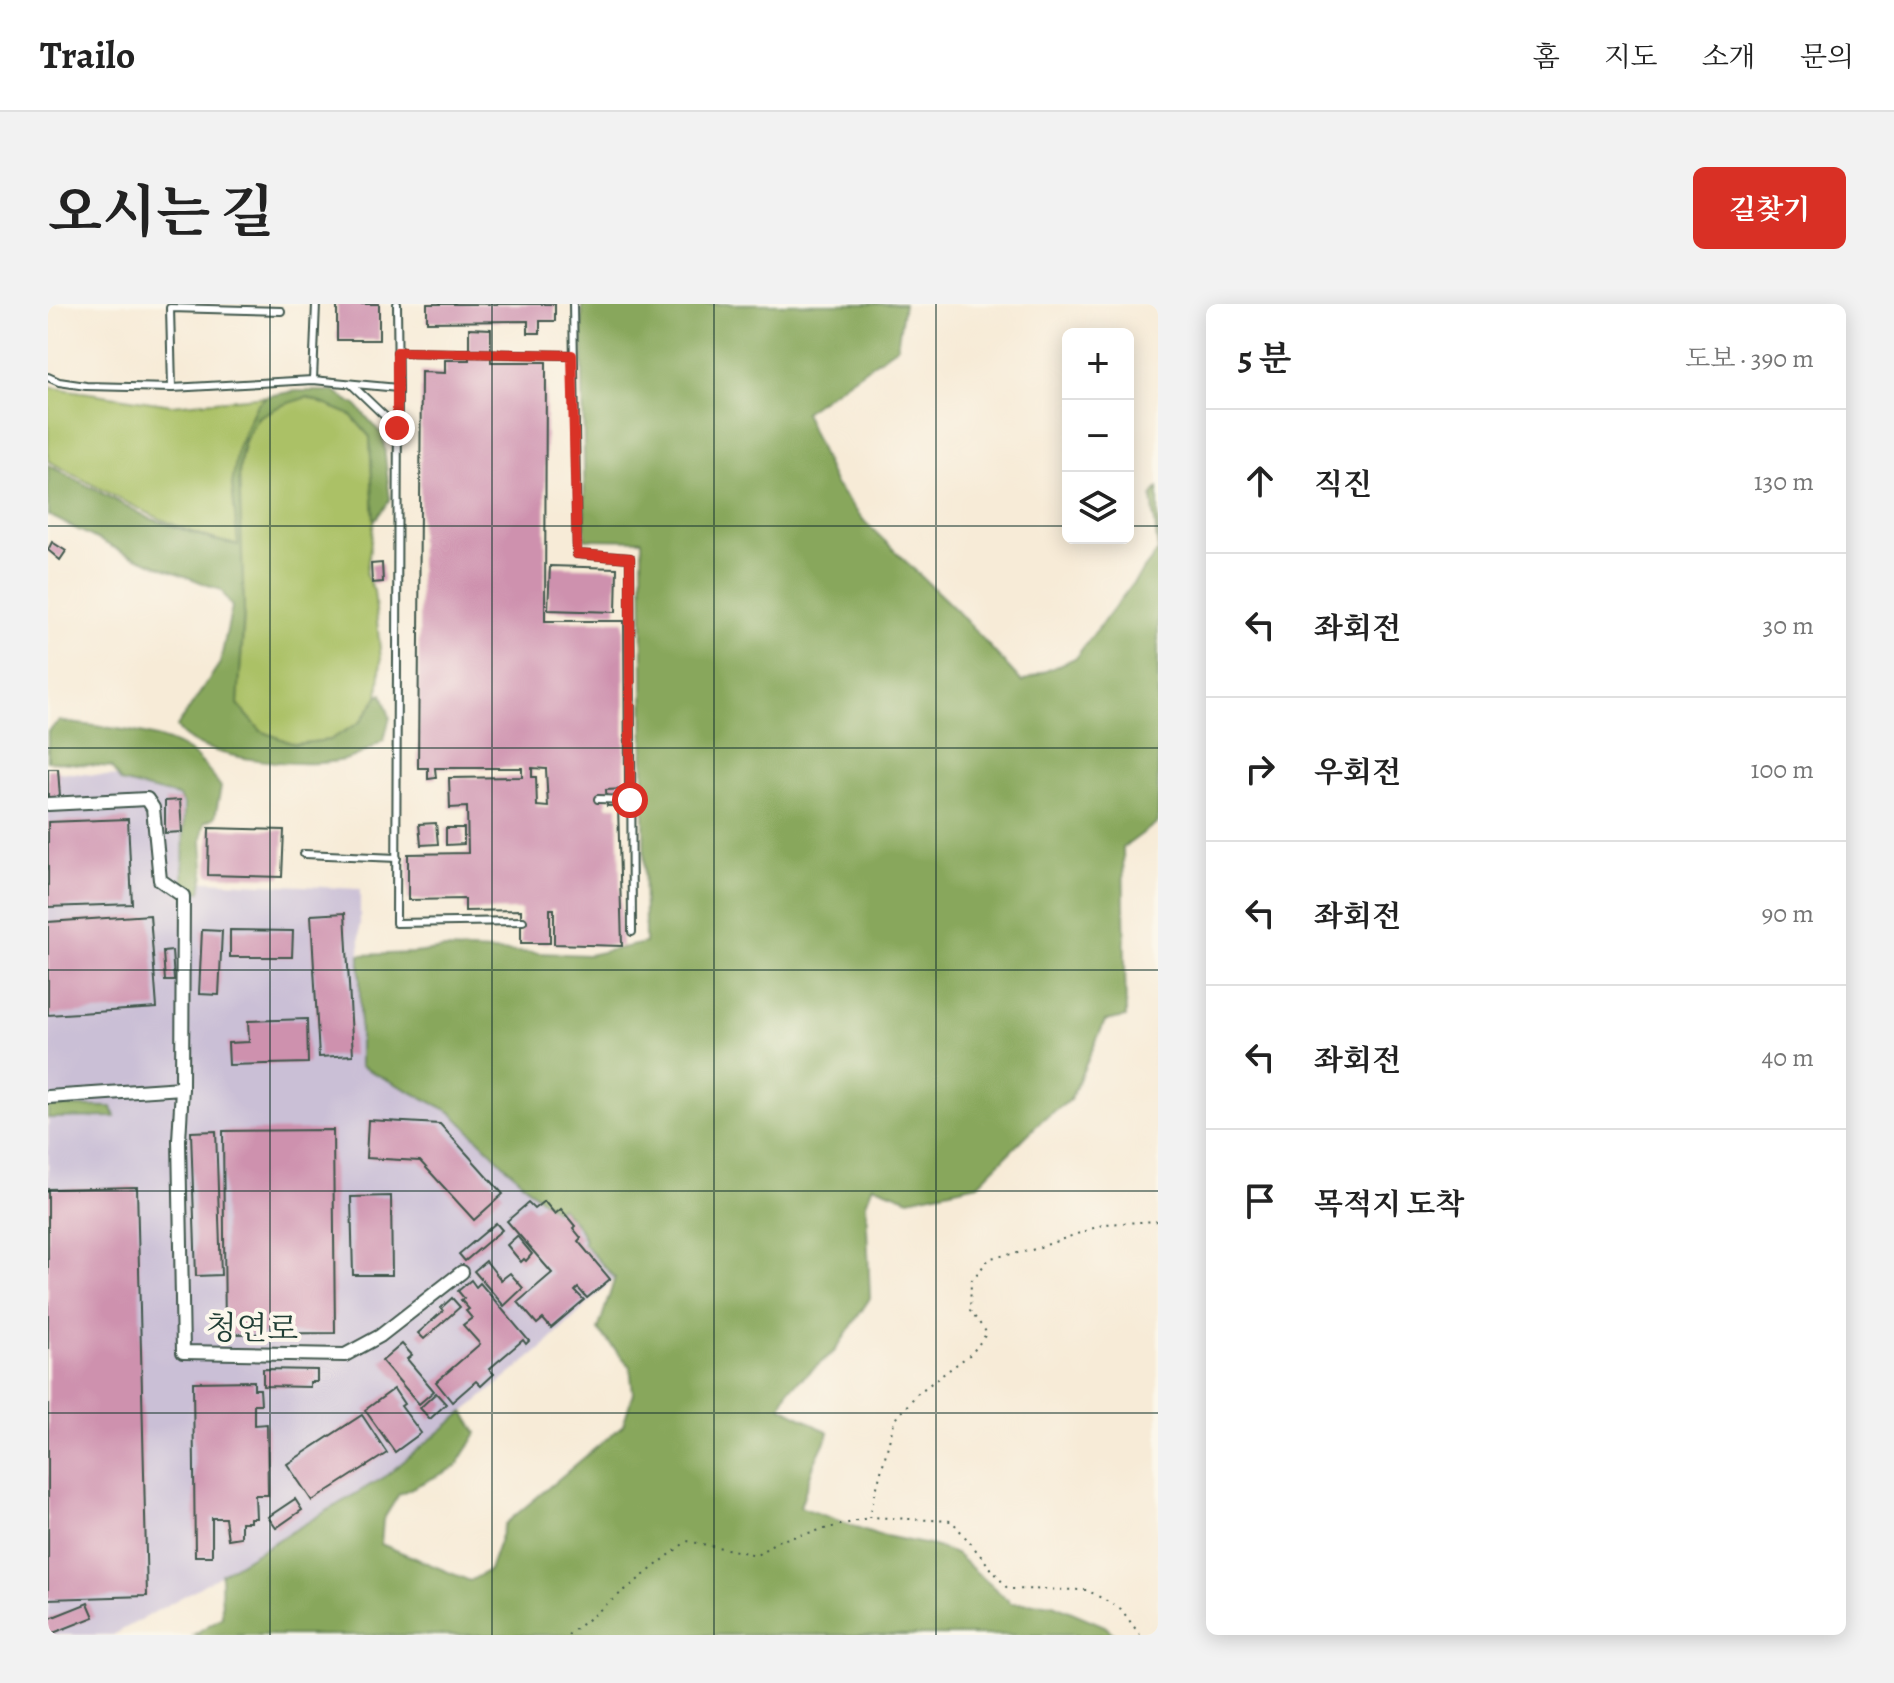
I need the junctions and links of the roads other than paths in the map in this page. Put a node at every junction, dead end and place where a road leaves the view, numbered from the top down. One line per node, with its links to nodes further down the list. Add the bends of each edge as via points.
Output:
1 (316, 304): 8 (lane)
2 (397, 304): 5 (lane)
3 (573, 304): 6 (lane)
4 (281, 311): 10 (lane, via 170,308)
5 (397, 352): 6 (lane); 11 (lane)
6 (572, 355): 14 (lane, via 577,554 630,558)
7 (48, 377): 10 (lane, via 86,386)
8 (313, 380): 9 (lane); 10 (lane)
9 (351, 384): 11 (lane); 12 (lane)
10 (172, 388)
11 (398, 388): 12 (lane)
12 (397, 428): 17 (lane)
13 (598, 799): 14 (lane)
14 (630, 800): 19 (lane)
15 (48, 804): 20 (street, 청연로, via 147,799 153,808 160,880 183,896)
16 (304, 854): 17 (lane)
17 (397, 858): 18 (lane, via 396,923)
18 (523, 921)
19 (632, 932)
20 (182, 1088): 21 (street); 22 (street, 청연로, via 183,1352 345,1355 380,1336)
21 (48, 1097)
22 (462, 1272)

